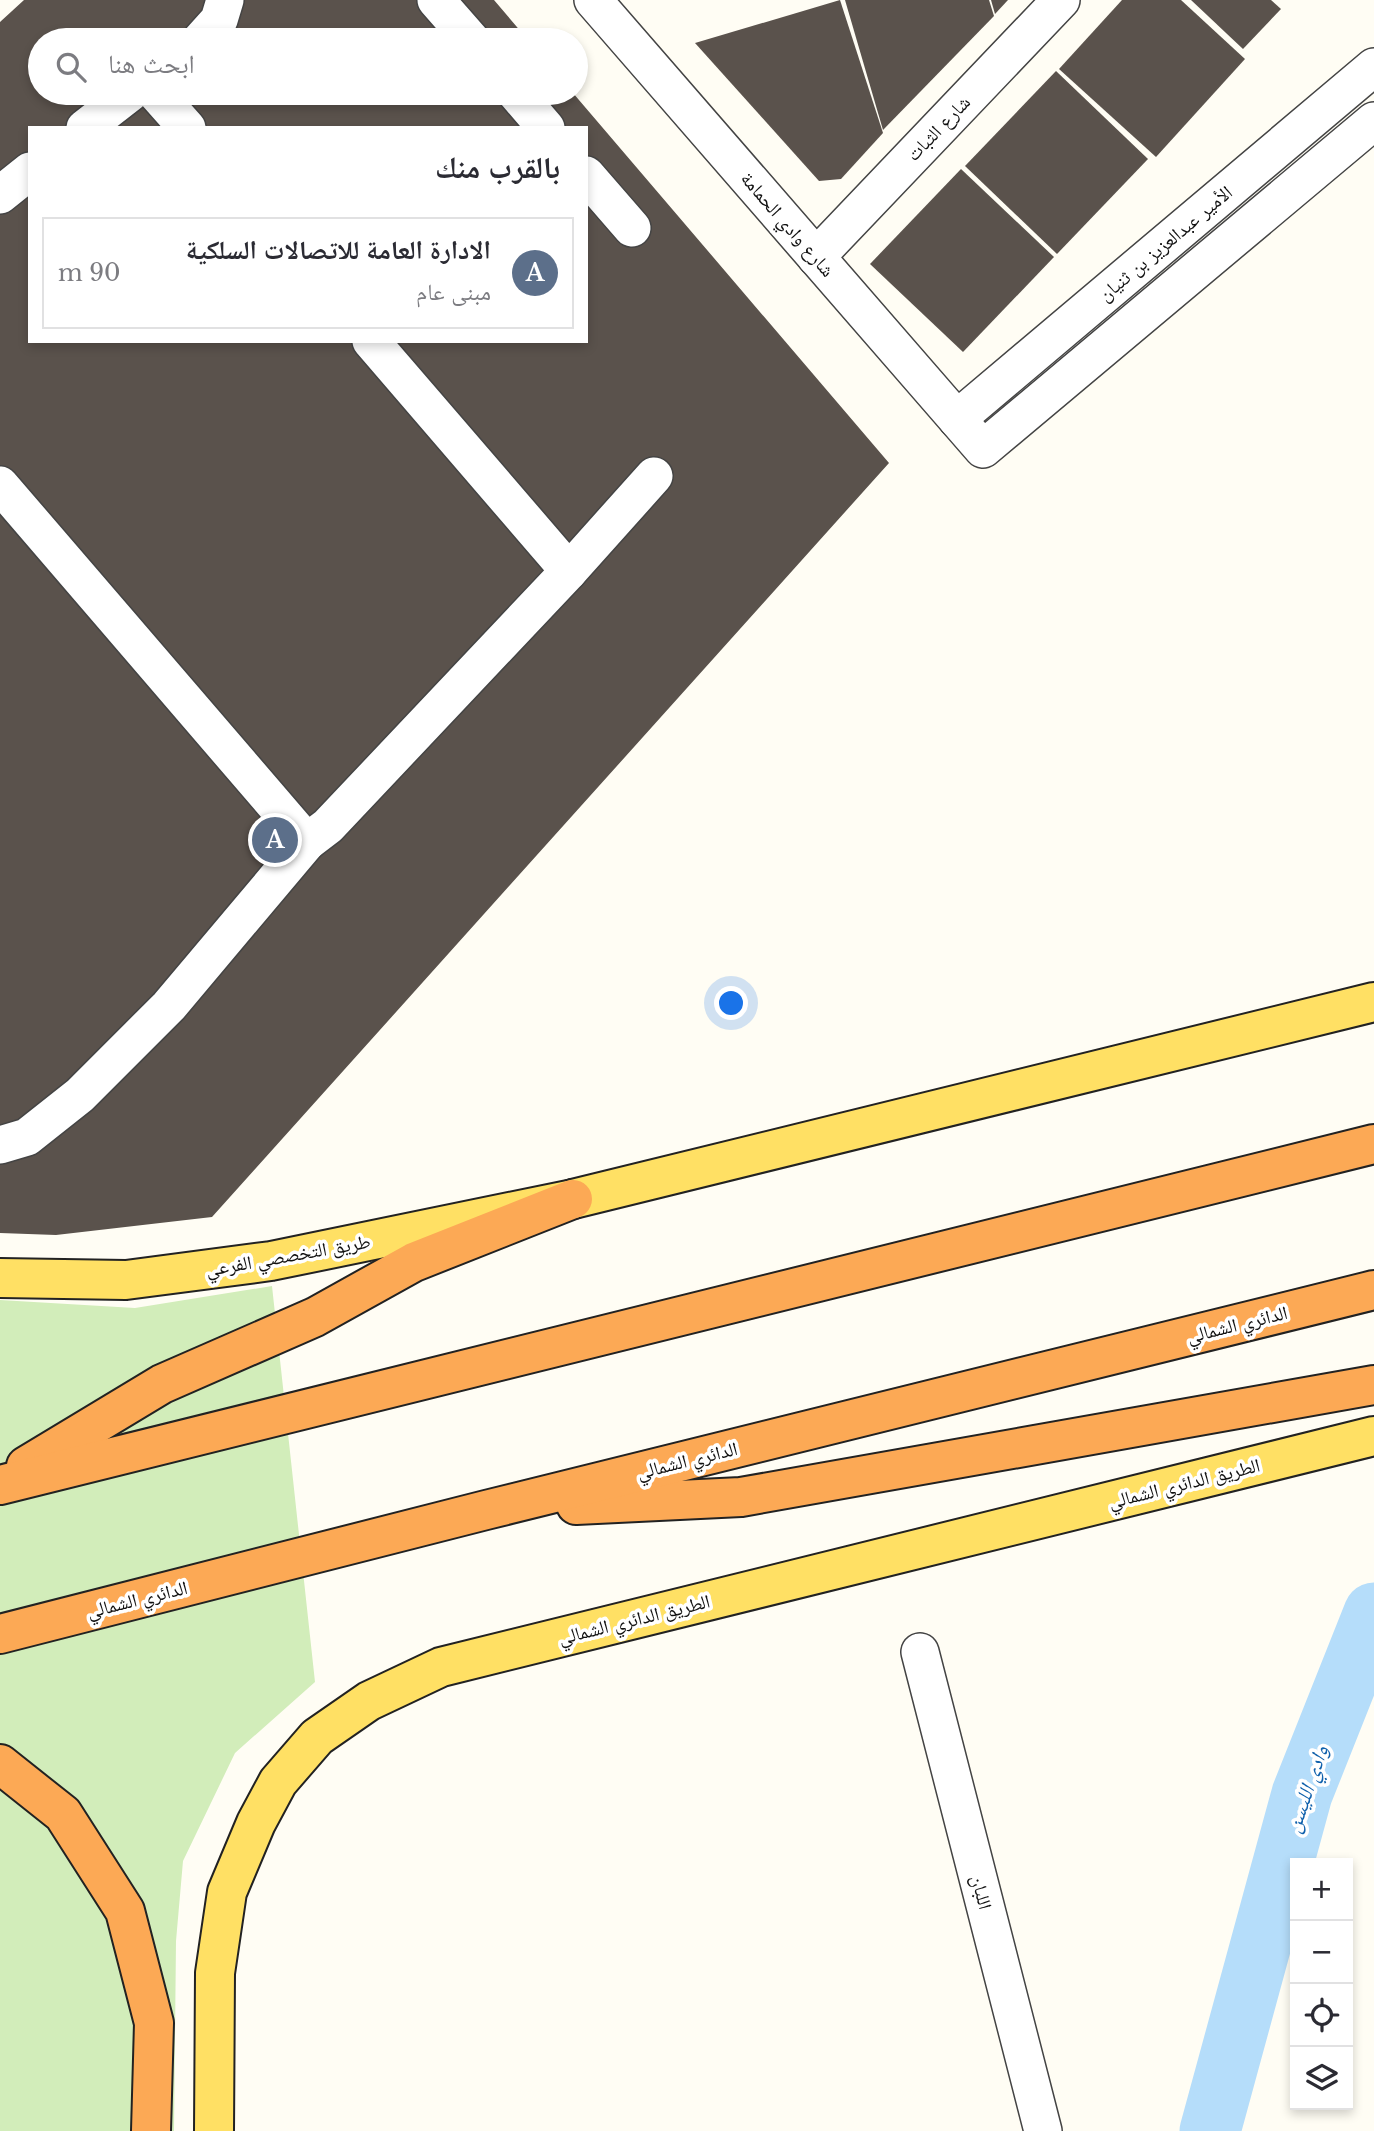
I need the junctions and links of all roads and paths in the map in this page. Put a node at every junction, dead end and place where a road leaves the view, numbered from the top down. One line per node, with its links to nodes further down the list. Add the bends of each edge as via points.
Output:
1 (225, 0): 5 (street)
2 (436, 0): 6 (street)
3 (593, 0): 19 (street, شارع وادي الحمامة)
4 (1060, 0): 19 (street, شارع الثبات)
5 (212, 28)
6 (460, 28)
7 (1374, 67): 21 (street, الأمير عبدالعزيز بن ثنيان)
8 (115, 105): 12 (street)
9 (167, 105): 13 (street)
10 (526, 105): 14 (street)
11 (1374, 121): 21 (street, شارع وادي الحمامة, via 982,449)
12 (88, 126)
13 (185, 126)
14 (544, 126)
15 (28, 173): 17 (street)
16 (588, 177): 18 (street)
17 (0, 195)
18 (632, 228)
19 (816, 257): 21 (street, شارع وادي الحمامة)
20 (373, 343): 24 (street)
21 (957, 419)
22 (654, 476): 24 (street)
23 (0, 485): 25 (street)
24 (569, 571): 25 (street, via 328,826)
25 (307, 842): 28 (street, via 169,1006 80,1095 27,1137)
26 (1374, 1002): 29 (main road)
27 (1374, 1144): 34 (highway)
28 (0, 1145)
29 (573, 1199): 30 (main road, طريق التخصصي الفرعي, via 271,1261 126,1280); 34 (highway, via 414,1262 315,1317 162,1384)
30 (0, 1278)
31 (1374, 1290): 35 (highway, الدائري الشمالي)
32 (1374, 1385): 35 (highway, via 741,1497)
33 (1374, 1436): 40 (main road, الطريق الدائري الشمالي, via 441,1667 369,1701 317,1737 278,1782 227,1892 215,1973)
34 (0, 1483)
35 (486, 1510): 36 (highway, الدائري الشمالي)
36 (0, 1634)
37 (920, 1653): 41 (street, اللبان)
38 (0, 1764): 39 (highway, via 63,1814 125,1911 154,2023)
39 (151, 2131)
40 (214, 2131)
41 (1044, 2131)

